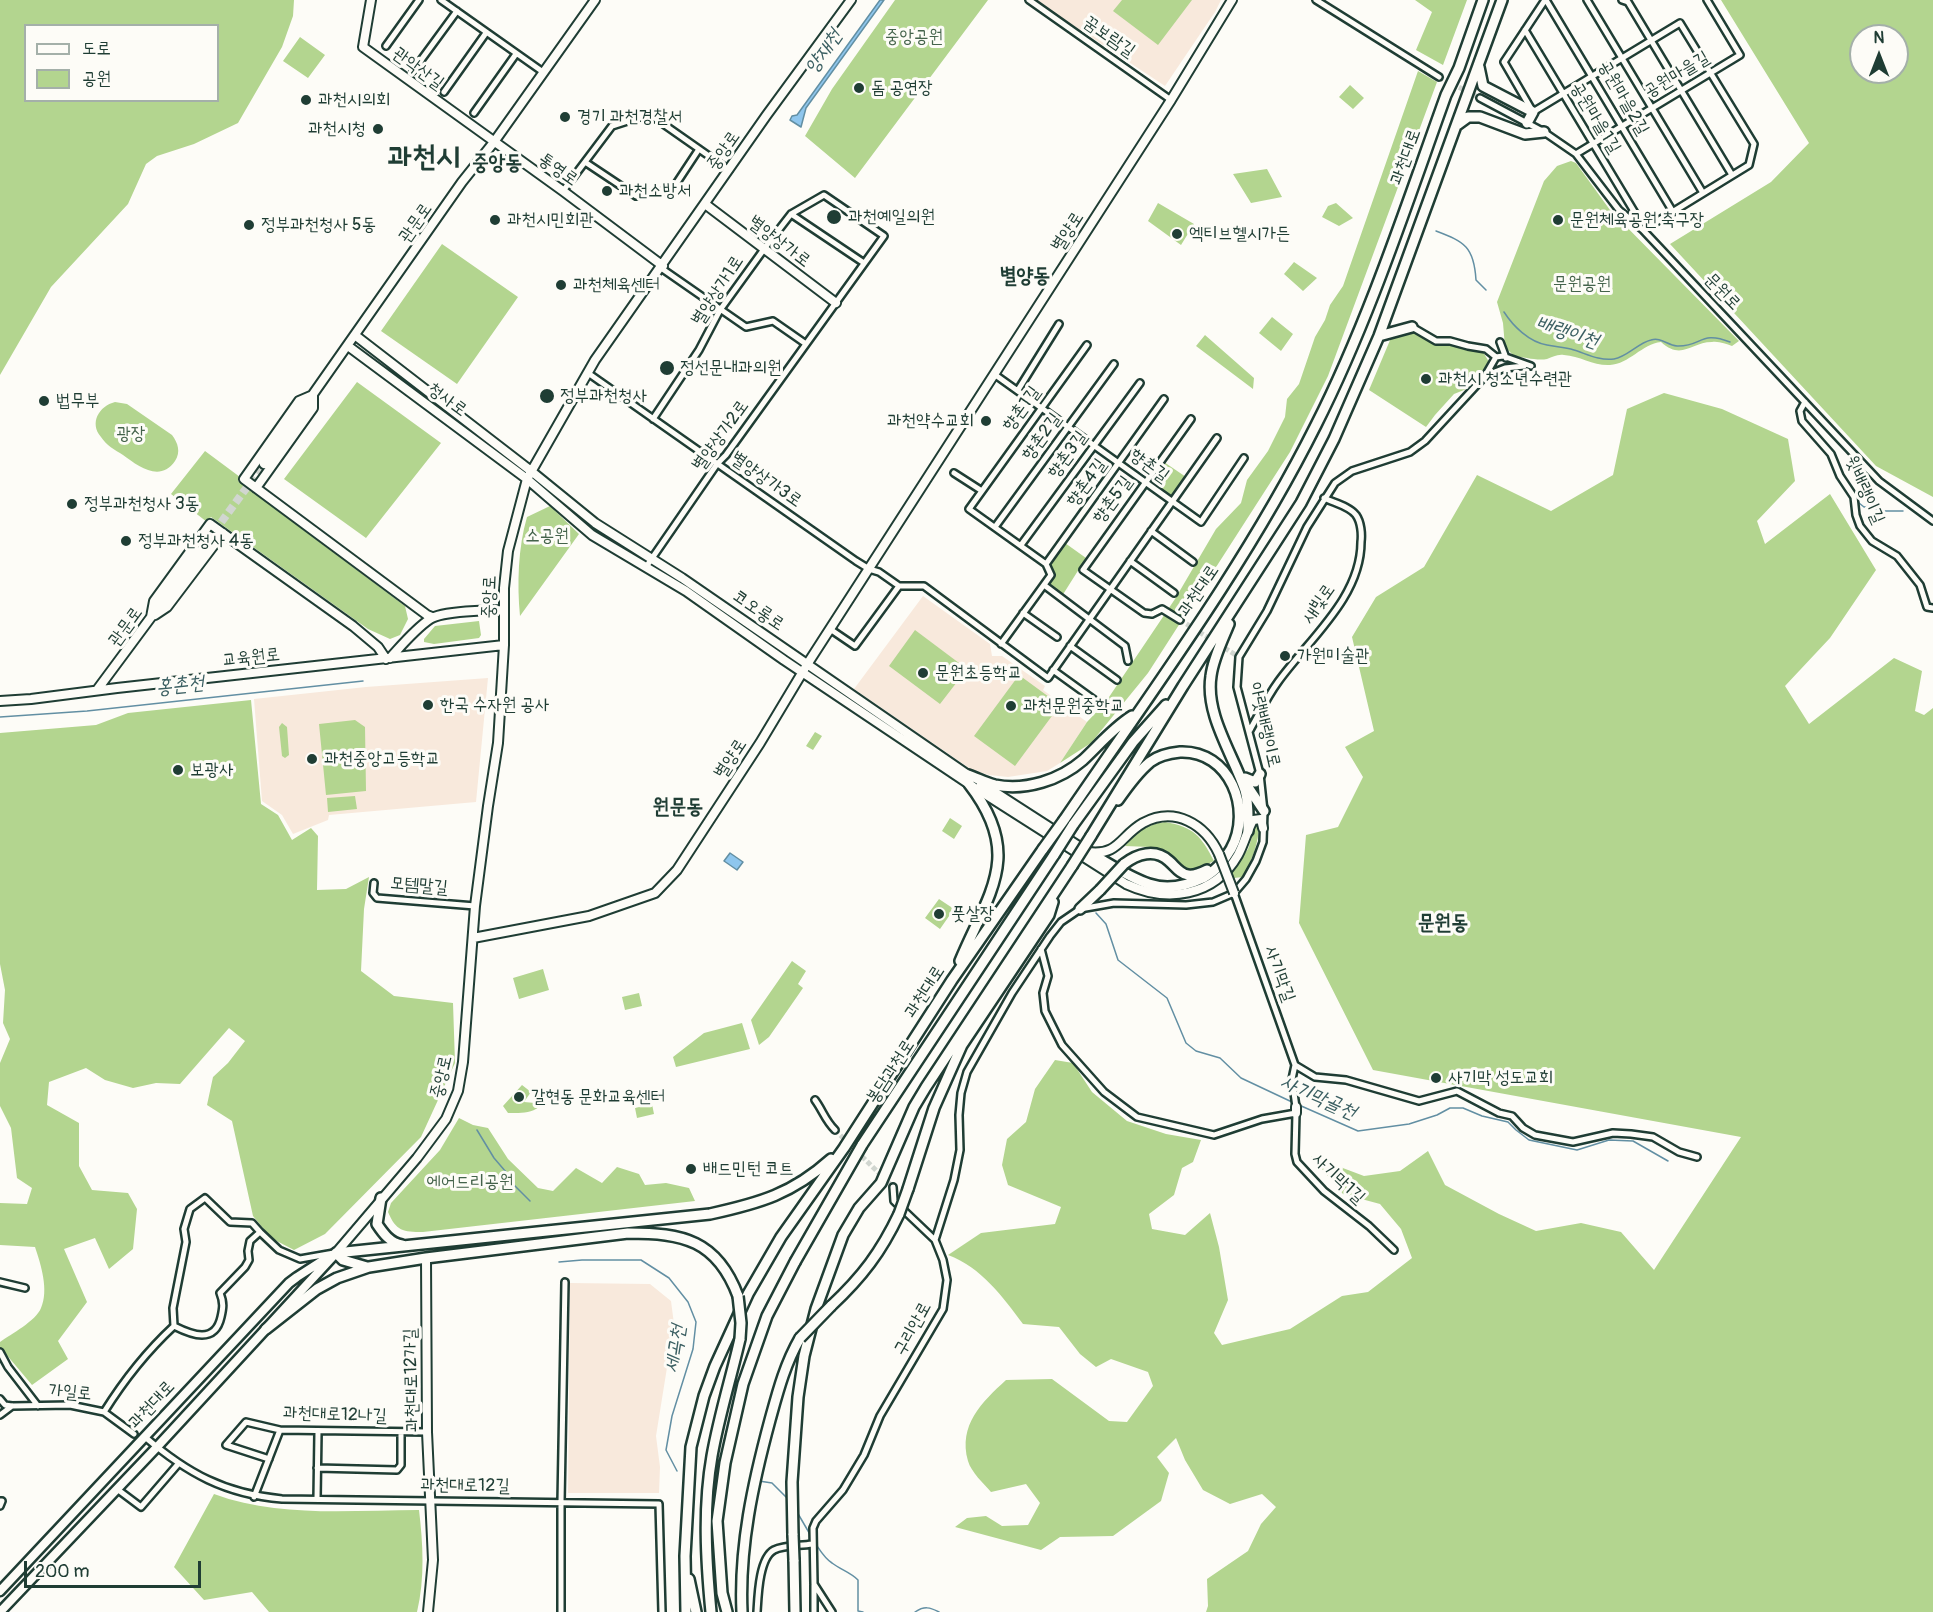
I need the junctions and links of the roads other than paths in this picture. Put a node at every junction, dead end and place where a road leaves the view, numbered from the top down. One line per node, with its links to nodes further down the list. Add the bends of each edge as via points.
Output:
1 (370, 0): 40 (street, 관악산길, via 363,48)
2 (419, 0): 19 (street)
3 (441, 0): 15 (street)
4 (595, 0): 24 (street, 관문로)
5 (851, 0): 45 (street, 중앙로)
6 (1029, 0): 32 (street, 꿈보람길)
7 (1232, 0): 32 (street, 별양로)
8 (1316, 0): 27 (street)
9 (1484, 0): 135 (highway, 과천대로, via 1363,320 1316,426 1252,542)
10 (1502, 0): 22 (highway, 과천대로)
11 (1546, 0): 16 (street); 26 (street, 공원마을2길)
12 (1587, 0): 21 (street)
13 (1622, 0): 18 (street, via 1628,2)
14 (1707, 0): 25 (street, 공원마을길, via 1740,55)
15 (457, 11): 17 (street); 23 (street)
16 (1525, 30): 30 (street, 공원마을1길); 34 (street, via 1504,62)
17 (486, 33): 20 (street); 29 (street)
18 (1651, 41): 21 (street); 25 (street, via 1680,23); 28 (street)
19 (386, 46)
20 (516, 54): 24 (street); 35 (street)
21 (1622, 58): 26 (street); 33 (street)
22 (1478, 66): 34 (highway, via 1483,86); 37 (highway, 과천대로)
23 (413, 71)
24 (543, 72): 40 (street, 관문로)
25 (1711, 73): 28 (street, 공원마을길); 46 (street, via 1754,144 1749,165)
26 (1593, 76): 30 (street); 38 (street, 공원마을2길)
27 (1439, 77)
28 (1681, 90): 33 (street, 공원마을길); 46 (street)
29 (444, 92)
30 (1562, 93): 34 (street); 41 (street, 공원마을1길)
31 (1480, 98): 36 (street, 문원로)
32 (1171, 100): 72 (street, 별양로)
33 (1652, 108): 38 (street, 공원마을길); 48 (street)
34 (1533, 112): 36 (highway)
35 (474, 113)
36 (1527, 123): 39 (street, 문원로)
37 (1456, 125): 39 (highway, via 1468,117 1480,117 1525,134); 63 (highway, 과천대로)
38 (1622, 126): 41 (street, 공원마을길); 50 (street, 공원마을2길)
39 (1544, 132): 43 (street, 문원로)
40 (494, 142): 47 (street, 통영로); 62 (street, 관문로)
41 (1593, 144): 43 (street, 공원마을길); 52 (street, 공원마을1길, via 1635,213)
42 (699, 149): 44 (street, via 649,114 612,126); 44 (street, via 672,190 636,196); 45 (street)
43 (1576, 154): 52 (street, 문원로)
44 (585, 162): 47 (street)
45 (729, 170): 49 (street, 중앙로)
46 (1732, 175): 48 (street)
47 (563, 191): 57 (street, 통영로)
48 (1703, 193): 50 (street)
49 (705, 204): 55 (street, 별양상가로); 57 (street, 중앙로)
50 (1673, 212): 53 (street)
51 (791, 214): 54 (street, 별양상가1로, via 824,195); 55 (street, 별양상가1로); 56 (street)
52 (1632, 221): 53 (street, 문원로)
53 (1643, 230): 78 (street, 문원로)
54 (884, 236): 56 (street, 별양상가2로)
55 (763, 249): 58 (street, 별양상가로); 59 (street, 별양상가1로)
56 (864, 263): 58 (street, 별양상가2로)
57 (662, 267): 59 (street); 71 (street, 중앙로)
58 (836, 303): 64 (street, 별양상가2로)
59 (720, 310): 64 (street, via 746,327 773,321); 81 (street, 별양상가1로, via 699,350)
60 (1059, 324): 75 (street)
61 (1412, 327): 63 (highway); 68 (street, via 1436,341 1486,349)
62 (356, 336): 66 (street, 관문로); 90 (street, 청사로)
63 (1379, 336): 112 (highway, 과천대로, via 1305,494)
64 (806, 344): 88 (street, 별양상가2로)
65 (1087, 345): 79 (street, 향촌1길)
66 (348, 346): 76 (street, 관문로); 90 (street, 청사로)
67 (1506, 358): 68 (street); 68 (street, via 1500,342); 70 (street); 70 (street, via 1531,366)
68 (1496, 359): 70 (street, via 1496,368); 73 (street)
69 (1114, 364): 82 (street, 향촌2길)
70 (1503, 368): 73 (street)
71 (588, 373): 81 (street, 별양상가3로); 90 (street, 중앙로)
72 (994, 374): 75 (street, 향촌길); 107 (street, 별양로)
73 (1485, 376): 94 (street, 아랫배랭이로, via 1425,441 1410,452 1352,471 1335,483)
74 (1140, 383): 84 (street, 향촌3길)
75 (1018, 390): 79 (street, 향촌길)
76 (313, 395): 87 (street, 관문로); 92 (street, via 313,408); 92 (street, via 299,401 244,479)
77 (1164, 399): 86 (street, 향촌4길)
78 (1804, 402): 96 (street, 문원로, via 1879,481); 113 (street, 윗배랭이길, via 1802,420 1831,454 1854,497 1860,526 1872,541 1897,556 1920,585 1927,607)
79 (1042, 408): 82 (street, 향촌길); 93 (street, 향촌1길)
80 (1191, 418): 91 (street, 향촌5길)
81 (653, 419): 88 (street, 별양상가3로)
82 (1068, 426): 84 (street, 향촌길); 97 (street, 향촌2길)
83 (1217, 438): 95 (street)
84 (1093, 445): 86 (street, 향촌길); 100 (street, 향촌3길)
85 (1244, 458): 95 (street, 향촌길, via 1201,522)
86 (1119, 463): 91 (street, 향촌길); 105 (street, 향촌4길)
87 (264, 464)
88 (717, 464): 102 (street, 별양상가2로); 107 (street, 별양상가3로)
89 (954, 473): 93 (street)
90 (529, 475): 102 (street, 코오롱로); 106 (street, via 592,535); 114 (street, 중앙로, via 508,551)
91 (1145, 482): 95 (street, 향촌길); 110 (street, 향촌5길, via 1083,570)
92 (256, 489): 117 (street)
93 (981, 491): 97 (street, 향촌1길, via 969,509)
94 (1324, 498): 136 (street, 아랫배랭이로, via 1267,611 1239,657 1237,687); 136 (street, 새빛로, via 1357,516 1362,533 1358,566 1340,602 1278,682)
95 (1172, 501): 98 (street)
96 (1933, 521)
97 (995, 527): 100 (street)
98 (1151, 531): 103 (street); 104 (street)
99 (223, 533): 116 (street, via 167,608); 116 (street, via 210,525 154,601); 125 (street, via 353,626)
100 (1021, 545): 105 (street)
101 (200, 550): 116 (street, 관문로)
102 (652, 558): 106 (street, 별양상가2로); 127 (street, 코오롱로)
103 (1130, 561): 110 (street); 111 (street)
104 (1193, 562)
105 (1046, 564): 109 (street, via 1051,575)
106 (646, 567): 129 (street)
107 (869, 569): 108 (street); 120 (street, 별양로)
108 (899, 585): 120 (street, via 855,646); 122 (street, via 924,586)
109 (1044, 585): 115 (street); 118 (street)
110 (1110, 589): 118 (street); 119 (street, via 1144,613 1162,609)
111 (1174, 593)
112 (1235, 608): 131 (highway, 과천대로); 137 (highway, via 1211,676 1211,696)
113 (1933, 608)
114 (504, 610): 117 (street); 123 (street, 중앙로)
115 (1023, 613): 121 (street); 122 (street)
116 (151, 617): 132 (street, 관문로)
117 (432, 617): 125 (street)
118 (1090, 618): 124 (street); 126 (street, via 1125,646)
119 (1180, 620)
120 (831, 629): 127 (street, 별양로)
121 (1057, 637)
122 (1001, 644): 128 (street, via 1048,678)
123 (504, 645): 125 (street, 교육원로); 151 (street, 중앙로, via 498,744)
124 (1070, 646): 128 (street); 130 (street)
125 (388, 659): 132 (street, 교육원로)
126 (1128, 661)
127 (808, 663): 129 (street, 별양로); 139 (street, 코오롱로)
128 (1053, 670): 134 (street)
129 (802, 672): 139 (street); 153 (street, 별양로, via 677,870 655,893 589,916)
130 (1117, 680)
131 (1183, 686): 143 (highway, 과천대로); 214 (highway, 봉담과천로, bridge, via 1133,742 1073,825 862,1145 767,1316 743,1384 717,1521)
132 (97, 690): 133 (street, 교육원로)
133 (0, 701)
134 (1100, 704)
135 (1137, 713): 139 (highway, via 1081,762 1044,783 996,785); 155 (highway, 과천대로, bridge)
136 (1250, 730): 138 (street, 아랫배랭이로)
137 (1239, 774): 138 (highway, via 1255,782); 140 (highway); 142 (highway, via 1249,812)
138 (1260, 774): 140 (street, 아랫배랭이로)
139 (969, 780): 142 (street, via 1144,892 1179,894 1212,883 1238,855); 144 (street); 155 (highway, via 991,821 998,862 990,897)
140 (1264, 811): 141 (street, 아랫배랭이로)
141 (1263, 828): 142 (street, via 1261,819 1253,820); 149 (street, 아랫배랭이로, via 1256,861)
142 (1248, 831)
143 (1091, 836): 145 (highway, via 1151,761 1169,753 1200,754 1225,773 1238,796 1240,827 1235,842); 148 (highway, 과천대로, bridge)
144 (1088, 852): 145 (highway, via 1150,885 1167,887 1182,886 1210,874 1219,868); 145 (street, via 1106,852 1141,824 1170,817 1197,824)
145 (1223, 855): 147 (highway, bridge, via 1212,868 1188,875 1159,855 1134,856); 149 (street, bridge)
146 (374, 883): 151 (street, 모템말길, via 376,898)
147 (1100, 890): 150 (highway); 152 (highway)
148 (1057, 891): 215 (highway, bridge, via 1049,915 962,1045 934,1108 887,1239 854,1285 809,1326 784,1372 758,1463 747,1522); 217 (highway, bridge, via 926,1087 882,1183 850,1220 838,1246 804,1356 794,1440)
149 (1234, 893): 150 (street, via 1213,902 1186,905); 156 (street, 사기막길)
150 (1099, 904): 152 (street)
151 (476, 906): 153 (street, 중앙로)
152 (1080, 909): 154 (street, via 1061,922)
153 (473, 938): 163 (street, 중앙로, via 458,1091 446,1119)
154 (1041, 949): 158 (street, via 1048,976 1043,993 1045,1011 1062,1045 1104,1092 1137,1117 1214,1135); 165 (street, via 967,1072 959,1115 960,1150)
155 (952, 981): 160 (highway, 과천대로)
156 (1296, 1065): 158 (street, 사기막길, via 1292,1079); 161 (street, via 1315,1077 1346,1080 1419,1101 1457,1091 1512,1116 1535,1135 1573,1142 1613,1133 1631,1134 1653,1137)
157 (815, 1100): 159 (street)
158 (1296, 1110): 167 (street, 사기막1길, via 1298,1162 1324,1191)
159 (835, 1130)
160 (844, 1148): 166 (highway, via 781,1194 748,1206 607,1226); 202 (highway, via 776,1246 748,1294 711,1376 691,1447)
161 (1697, 1157)
162 (893, 1187): 165 (street, via 894,1201)
163 (381, 1198): 166 (highway, via 377,1224 396,1244); 168 (street, 중앙로)
164 (260, 1232): 168 (street, via 279,1250 300,1259); 176 (street, via 250,1241 245,1267 220,1293 224,1304 219,1326 212,1333 198,1335); 176 (street, via 252,1223 230,1222 205,1198 190,1209 173,1308)
165 (935, 1240): 201 (street, 구리안로, via 947,1280 943,1309 880,1416 864,1455 843,1490 816,1521)
166 (407, 1245): 168 (highway)
167 (1394, 1250)
168 (336, 1253): 170 (highway, via 343,1260); 173 (main road, 과천대로); 175 (main road, 과천대로)
169 (426, 1258): 170 (highway); 187 (street, 과천대로12가길); 213 (highway, bridge, via 628,1233 676,1235 716,1257 738,1296 741,1323 712,1455 708,1493)
170 (369, 1267): 177 (highway, via 317,1289)
171 (0, 1282): 174 (street)
172 (565, 1282): 199 (street)
173 (289, 1283): 175 (main road, via 295,1286); 189 (main road, 과천대로)
174 (25, 1288)
175 (295, 1295): 177 (main road, 과천대로)
176 (174, 1326): 182 (street, via 133,1370)
177 (266, 1329): 190 (main road, 과천대로)
178 (0, 1352): 181 (street)
179 (0, 1399): 180 (street)
180 (12, 1406): 181 (street, 가일로); 183 (street)
181 (38, 1406): 182 (street, 가일로, via 70,1405)
182 (104, 1412): 188 (street, 가일로)
183 (0, 1415)
184 (280, 1430): 185 (street, 과천대로12나길); 191 (street); 191 (street, 과천대로12나길, via 246,1422 226,1445)
185 (318, 1432): 186 (street, 과천대로12나길); 193 (street)
186 (401, 1432): 187 (street, 과천대로12나길); 193 (street, via 401,1465 397,1470)
187 (427, 1432): 198 (street, 과천대로12가길)
188 (134, 1434)
189 (145, 1437): 190 (street, 과천대로12길); 204 (main road, 과천대로)
190 (157, 1447): 192 (street, 과천대로12길); 194 (main road, 과천대로)
191 (268, 1459): 195 (street)
192 (179, 1463): 194 (street, via 141,1507); 195 (street, 과천대로12길)
193 (317, 1468): 196 (street)
194 (117, 1489): 207 (main road, 과천대로)
195 (254, 1497): 196 (street, 과천대로12길)
196 (317, 1499): 198 (street, 과천대로12길)
197 (0, 1501): 200 (street)
198 (430, 1501): 199 (street, 과천대로12길); 208 (street, 과천대로12가길, via 433,1560)
199 (561, 1502): 209 (street); 210 (street, 과천대로12길, via 658,1504)
200 (0, 1506)
201 (812, 1544): 203 (street, 구리안로); 216 (street, via 776,1549 768,1554)
202 (685, 1556): 211 (highway); 212 (highway)
203 (814, 1584): 205 (street); 206 (street, 구리안로)
204 (0, 1591)
205 (826, 1603): 206 (street); 218 (street)
206 (814, 1609)
207 (0, 1612)
208 (428, 1612)
209 (561, 1612)
210 (662, 1612)
211 (686, 1612)
212 (696, 1612)
213 (711, 1612)
214 (727, 1612)
215 (742, 1612)
216 (757, 1612)
217 (795, 1612)
218 (832, 1612)

